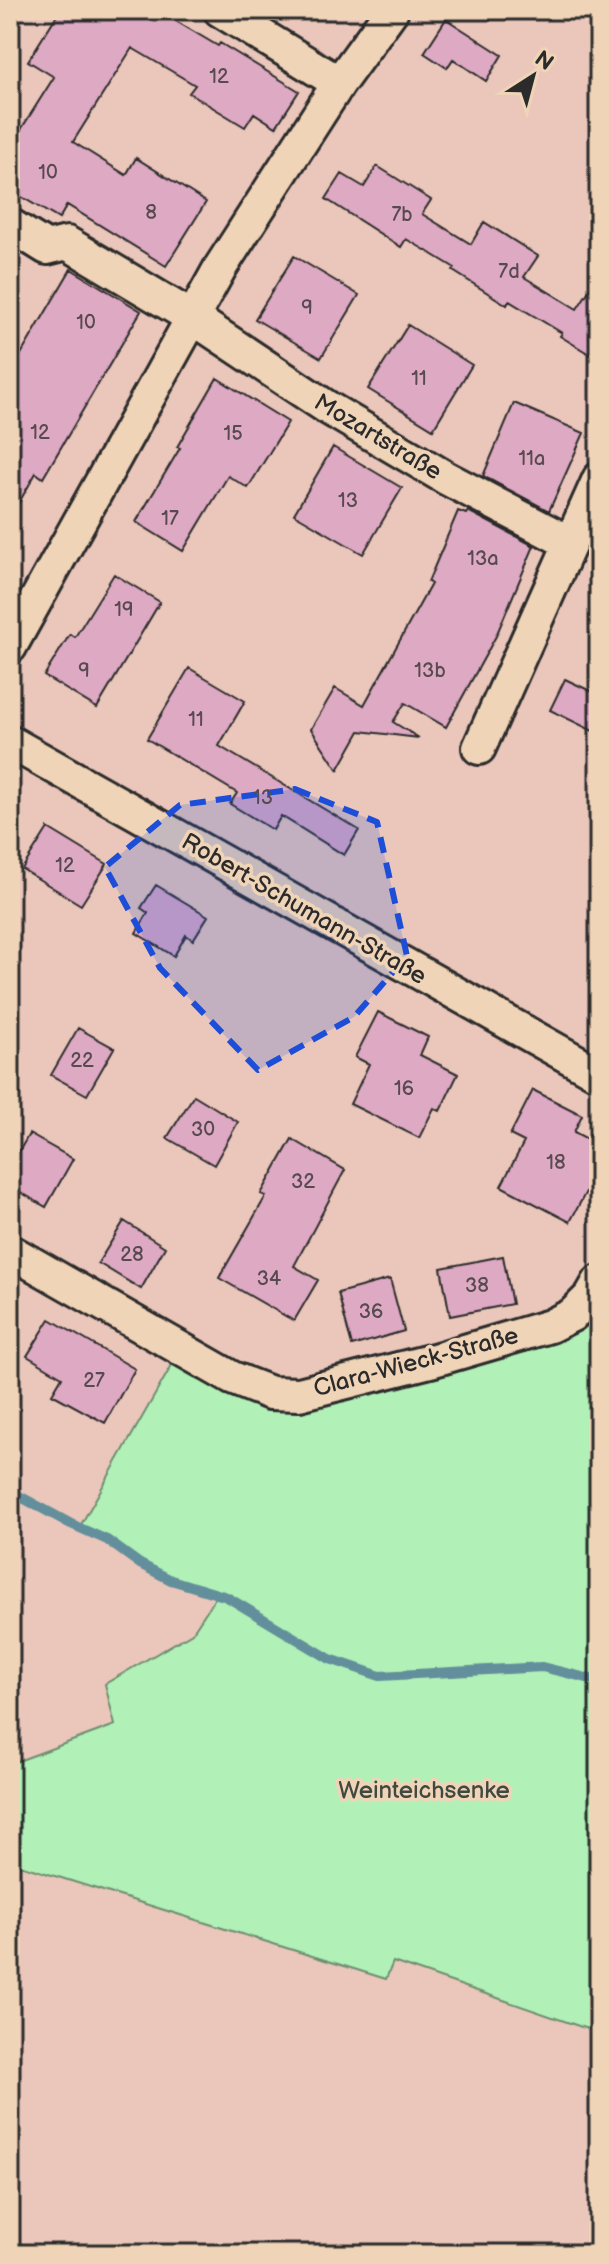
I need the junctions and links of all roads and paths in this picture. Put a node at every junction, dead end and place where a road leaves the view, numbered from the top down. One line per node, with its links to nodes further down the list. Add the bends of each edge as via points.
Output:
1 (220, 10): 3 (street)
2 (392, 10): 3 (street)
3 (339, 83): 5 (street)
4 (10, 225): 5 (street, Mozartstraße, via 47,248 67,243)
5 (193, 318): 7 (street, Mozartstraße, via 328,408); 8 (street)
6 (599, 479): 7 (street)
7 (570, 543): 10 (street)
8 (10, 647)
9 (10, 742): 11 (street, Robert-Schumann-Straße)
10 (479, 748)
11 (599, 1074)
12 (10, 1251): 13 (street, Clara-Wieck-Straße, via 232,1378 270,1393 299,1394 550,1326 572,1315)
13 (599, 1282)

